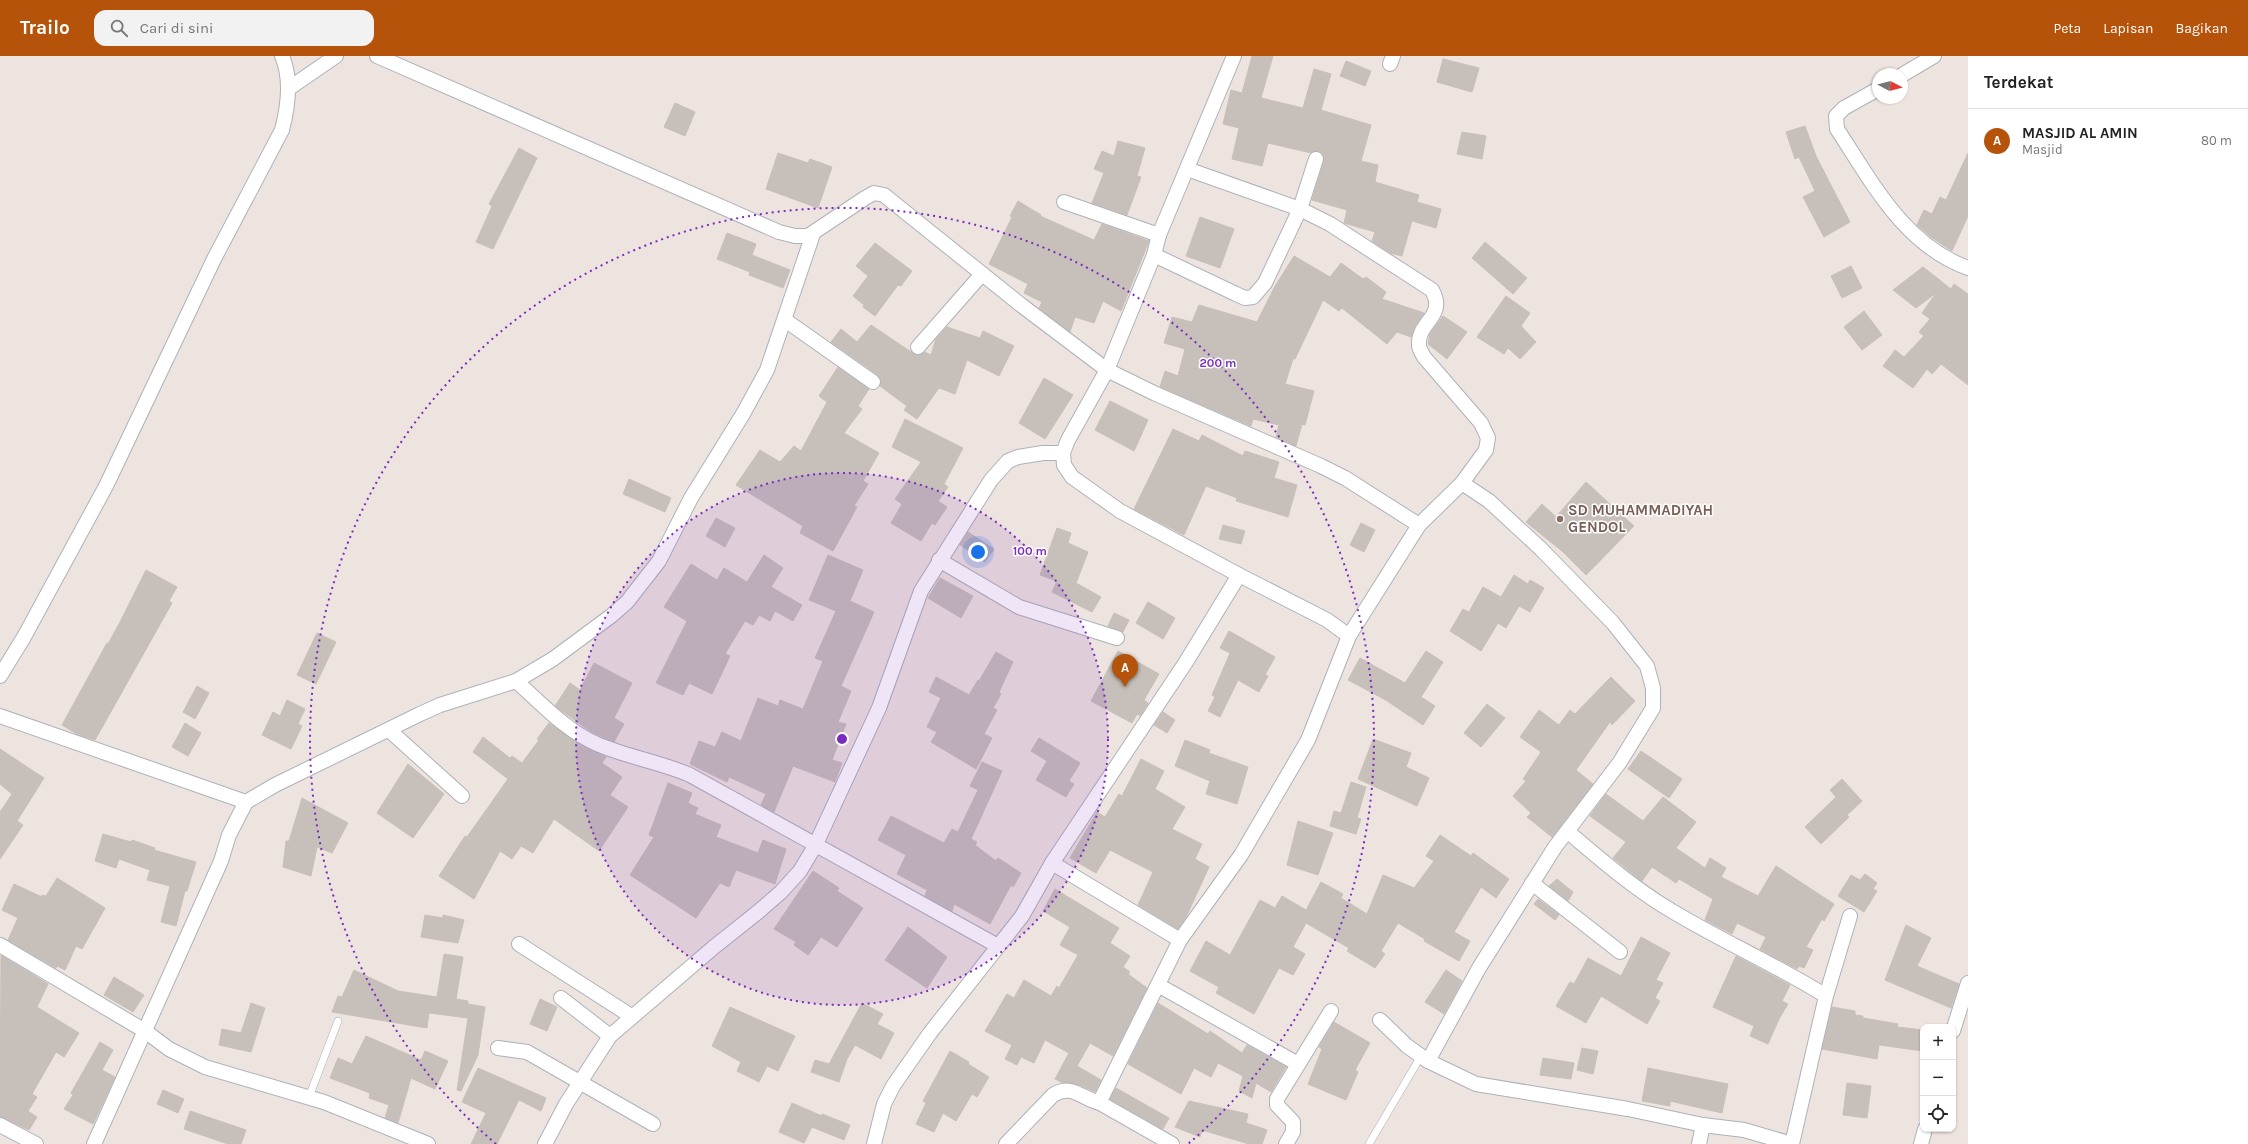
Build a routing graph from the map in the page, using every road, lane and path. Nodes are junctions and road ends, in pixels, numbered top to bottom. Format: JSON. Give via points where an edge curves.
{"nodes":[{"id":1,"x":282,"y":56,"type":"edge"},
{"id":2,"x":336,"y":56,"type":"edge"},
{"id":3,"x":377,"y":56,"type":"edge"},
{"id":4,"x":1234,"y":56,"type":"edge"},
{"id":5,"x":1934,"y":56,"type":"edge"},
{"id":6,"x":1908,"y":71,"type":"edge"},
{"id":7,"x":288,"y":89,"type":"junction"},
{"id":8,"x":1872,"y":93,"type":"edge"},
{"id":9,"x":1316,"y":159,"type":"dead end"},
{"id":10,"x":1187,"y":169,"type":"junction"},
{"id":11,"x":1064,"y":202,"type":"dead end"},
{"id":12,"x":1300,"y":209,"type":"junction"},
{"id":13,"x":813,"y":234,"type":"junction"},
{"id":14,"x":1159,"y":235,"type":"junction"},
{"id":15,"x":1154,"y":255,"type":"junction"},
{"id":16,"x":1968,"y":268,"type":"edge"},
{"id":17,"x":982,"y":274,"type":"junction"},
{"id":18,"x":785,"y":320,"type":"junction"},
{"id":19,"x":918,"y":347,"type":"dead end"},
{"id":20,"x":1108,"y":370,"type":"junction"},
{"id":21,"x":873,"y":382,"type":"dead end"},
{"id":22,"x":1064,"y":453,"type":"junction"},
{"id":23,"x":1462,"y":483,"type":"junction"},
{"id":24,"x":1419,"y":525,"type":"junction"},
{"id":25,"x":940,"y":560,"type":"junction"},
{"id":26,"x":1239,"y":575,"type":"junction"},
{"id":27,"x":1349,"y":636,"type":"junction"},
{"id":28,"x":1117,"y":638,"type":"dead end"},
{"id":29,"x":0,"y":676,"type":"edge"},
{"id":30,"x":516,"y":681,"type":"junction"},
{"id":31,"x":0,"y":716,"type":"edge"},
{"id":32,"x":389,"y":730,"type":"junction"},
{"id":33,"x":462,"y":796,"type":"dead end"},
{"id":34,"x":246,"y":802,"type":"junction"},
{"id":35,"x":1567,"y":831,"type":"junction"},
{"id":36,"x":815,"y":846,"type":"junction"},
{"id":37,"x":1052,"y":863,"type":"junction"},
{"id":38,"x":1532,"y":883,"type":"junction"},
{"id":39,"x":1850,"y":916,"type":"dead end"},
{"id":40,"x":1180,"y":940,"type":"junction"},
{"id":41,"x":519,"y":944,"type":"dead end"},
{"id":42,"x":0,"y":945,"type":"edge"},
{"id":43,"x":998,"y":946,"type":"junction"},
{"id":44,"x":1620,"y":952,"type":"dead end"},
{"id":45,"x":1968,"y":983,"type":"edge"},
{"id":46,"x":1158,"y":985,"type":"junction"},
{"id":47,"x":1826,"y":996,"type":"junction"},
{"id":48,"x":561,"y":998,"type":"dead end"},
{"id":49,"x":1331,"y":1011,"type":"dead end"},
{"id":50,"x":631,"y":1016,"type":"junction"},
{"id":51,"x":1380,"y":1020,"type":"dead end"},
{"id":52,"x":338,"y":1021,"type":"dead end"},
{"id":53,"x":1955,"y":1024,"type":"edge"},
{"id":54,"x":145,"y":1031,"type":"junction"},
{"id":55,"x":610,"y":1036,"type":"junction"},
{"id":56,"x":498,"y":1048,"type":"dead end"},
{"id":57,"x":1425,"y":1058,"type":"junction"},
{"id":58,"x":1298,"y":1064,"type":"junction"},
{"id":59,"x":579,"y":1083,"type":"junction"},
{"id":60,"x":310,"y":1097,"type":"junction"},
{"id":61,"x":1100,"y":1104,"type":"junction"},
{"id":62,"x":653,"y":1124,"type":"dead end"},
{"id":63,"x":0,"y":1125,"type":"edge"},
{"id":64,"x":1703,"y":1125,"type":"junction"},
{"id":65,"x":1924,"y":1132,"type":"edge"},
{"id":66,"x":36,"y":1144,"type":"edge"},
{"id":67,"x":94,"y":1144,"type":"edge"},
{"id":68,"x":428,"y":1144,"type":"edge"},
{"id":69,"x":545,"y":1144,"type":"edge"},
{"id":70,"x":874,"y":1144,"type":"edge"},
{"id":71,"x":1006,"y":1144,"type":"edge"},
{"id":72,"x":1172,"y":1144,"type":"edge"},
{"id":73,"x":1286,"y":1144,"type":"edge"},
{"id":74,"x":1369,"y":1144,"type":"edge"},
{"id":75,"x":1699,"y":1144,"type":"edge"},
{"id":76,"x":1792,"y":1144,"type":"edge"},
{"id":77,"x":1921,"y":1144,"type":"edge"}],
"edges":[{"from":1,"to":7,"type":"street"},
{"from":2,"to":7,"type":"street"},
{"from":3,"to":13,"type":"street","via":[[779,232],[802,237]]},
{"from":4,"to":10,"type":"street"},
{"from":5,"to":6,"type":"street"},
{"from":7,"to":29,"type":"street","via":[[287,112],[282,130],[214,259],[106,486]]},
{"from":8,"to":16,"type":"street","via":[[1836,116],[1838,129],[1897,218],[1921,241]]},
{"from":9,"to":12,"type":"street"},
{"from":10,"to":12,"type":"street"},
{"from":10,"to":14,"type":"street"},
{"from":11,"to":14,"type":"street"},
{"from":12,"to":15,"type":"street","via":[[1265,283],[1253,297],[1245,298]]},
{"from":12,"to":23,"type":"street","via":[[1330,224],[1432,290],[1437,300],[1437,308],[1421,334],[1418,345],[1424,357],[1481,423],[1488,438],[1486,450]]},
{"from":13,"to":17,"type":"street","via":[[874,193],[884,195]]},
{"from":13,"to":18,"type":"street"},
{"from":14,"to":15,"type":"street"},
{"from":15,"to":20,"type":"street"},
{"from":17,"to":19,"type":"street"},
{"from":17,"to":20,"type":"street"},
{"from":18,"to":21,"type":"street"},
{"from":18,"to":30,"type":"street","via":[[767,370],[744,414],[691,498],[659,561],[627,602],[611,616],[553,659]]},
{"from":20,"to":22,"type":"street","via":[[1068,440]]},
{"from":20,"to":24,"type":"street","via":[[1156,394],[1321,466],[1345,478]]},
{"from":22,"to":25,"type":"street","via":[[1027,455],[1008,461],[991,480]]},
{"from":22,"to":26,"type":"street","via":[[1064,465],[1072,477],[1120,511]]},
{"from":23,"to":24,"type":"street"},
{"from":23,"to":35,"type":"street","via":[[1489,501],[1541,548],[1613,623],[1647,666],[1653,688],[1653,708],[1620,762]]},
{"from":24,"to":27,"type":"street"},
{"from":25,"to":28,"type":"street","via":[[1019,607]]},
{"from":25,"to":36,"type":"street","via":[[922,591],[879,708]]},
{"from":26,"to":27,"type":"street","via":[[1327,620]]},
{"from":26,"to":37,"type":"street","via":[[1186,662]]},
{"from":27,"to":40,"type":"street","via":[[1308,740],[1241,855]]},
{"from":30,"to":32,"type":"street","via":[[440,706]]},
{"from":30,"to":36,"type":"street","via":[[570,729],[583,737],[605,747],[690,775]]},
{"from":31,"to":34,"type":"street"},
{"from":32,"to":33,"type":"street"},
{"from":32,"to":34,"type":"street","via":[[275,784]]},
{"from":34,"to":54,"type":"street","via":[[229,835],[221,861]]},
{"from":35,"to":38,"type":"street"},
{"from":35,"to":47,"type":"street","via":[[1639,890],[1668,909],[1791,974]]},
{"from":36,"to":43,"type":"street"},
{"from":36,"to":50,"type":"street","via":[[800,871],[781,892]]},
{"from":37,"to":40,"type":"street"},
{"from":37,"to":43,"type":"street","via":[[1022,916]]},
{"from":38,"to":44,"type":"street"},
{"from":38,"to":57,"type":"street"},
{"from":39,"to":47,"type":"street"},
{"from":40,"to":46,"type":"street"},
{"from":41,"to":50,"type":"street"},
{"from":42,"to":54,"type":"street"},
{"from":43,"to":70,"type":"street","via":[[930,1032],[893,1086],[884,1104]]},
{"from":45,"to":53,"type":"street"},
{"from":46,"to":58,"type":"street"},
{"from":46,"to":61,"type":"street"},
{"from":47,"to":76,"type":"street"},
{"from":48,"to":55,"type":"street"},
{"from":49,"to":58,"type":"street"},
{"from":50,"to":55,"type":"street"},
{"from":51,"to":57,"type":"street","via":[[1407,1046]]},
{"from":52,"to":60,"type":"lane"},
{"from":54,"to":60,"type":"street","via":[[169,1050],[205,1066]]},
{"from":54,"to":67,"type":"street"},
{"from":55,"to":59,"type":"street"},
{"from":56,"to":59,"type":"street","via":[[527,1052]]},
{"from":57,"to":64,"type":"street","via":[[1476,1084],[1628,1109]]},
{"from":57,"to":74,"type":"lane"},
{"from":58,"to":73,"type":"street","via":[[1277,1099],[1277,1105],[1293,1122],[1293,1132]]},
{"from":59,"to":62,"type":"street"},
{"from":59,"to":69,"type":"street"},
{"from":60,"to":68,"type":"street"},
{"from":61,"to":71,"type":"street","via":[[1068,1090],[1060,1091],[1053,1095]]},
{"from":61,"to":72,"type":"street"},
{"from":63,"to":66,"type":"street"},
{"from":64,"to":75,"type":"street"},
{"from":64,"to":76,"type":"street","via":[[1744,1130]]},
{"from":65,"to":77,"type":"street"}]}
